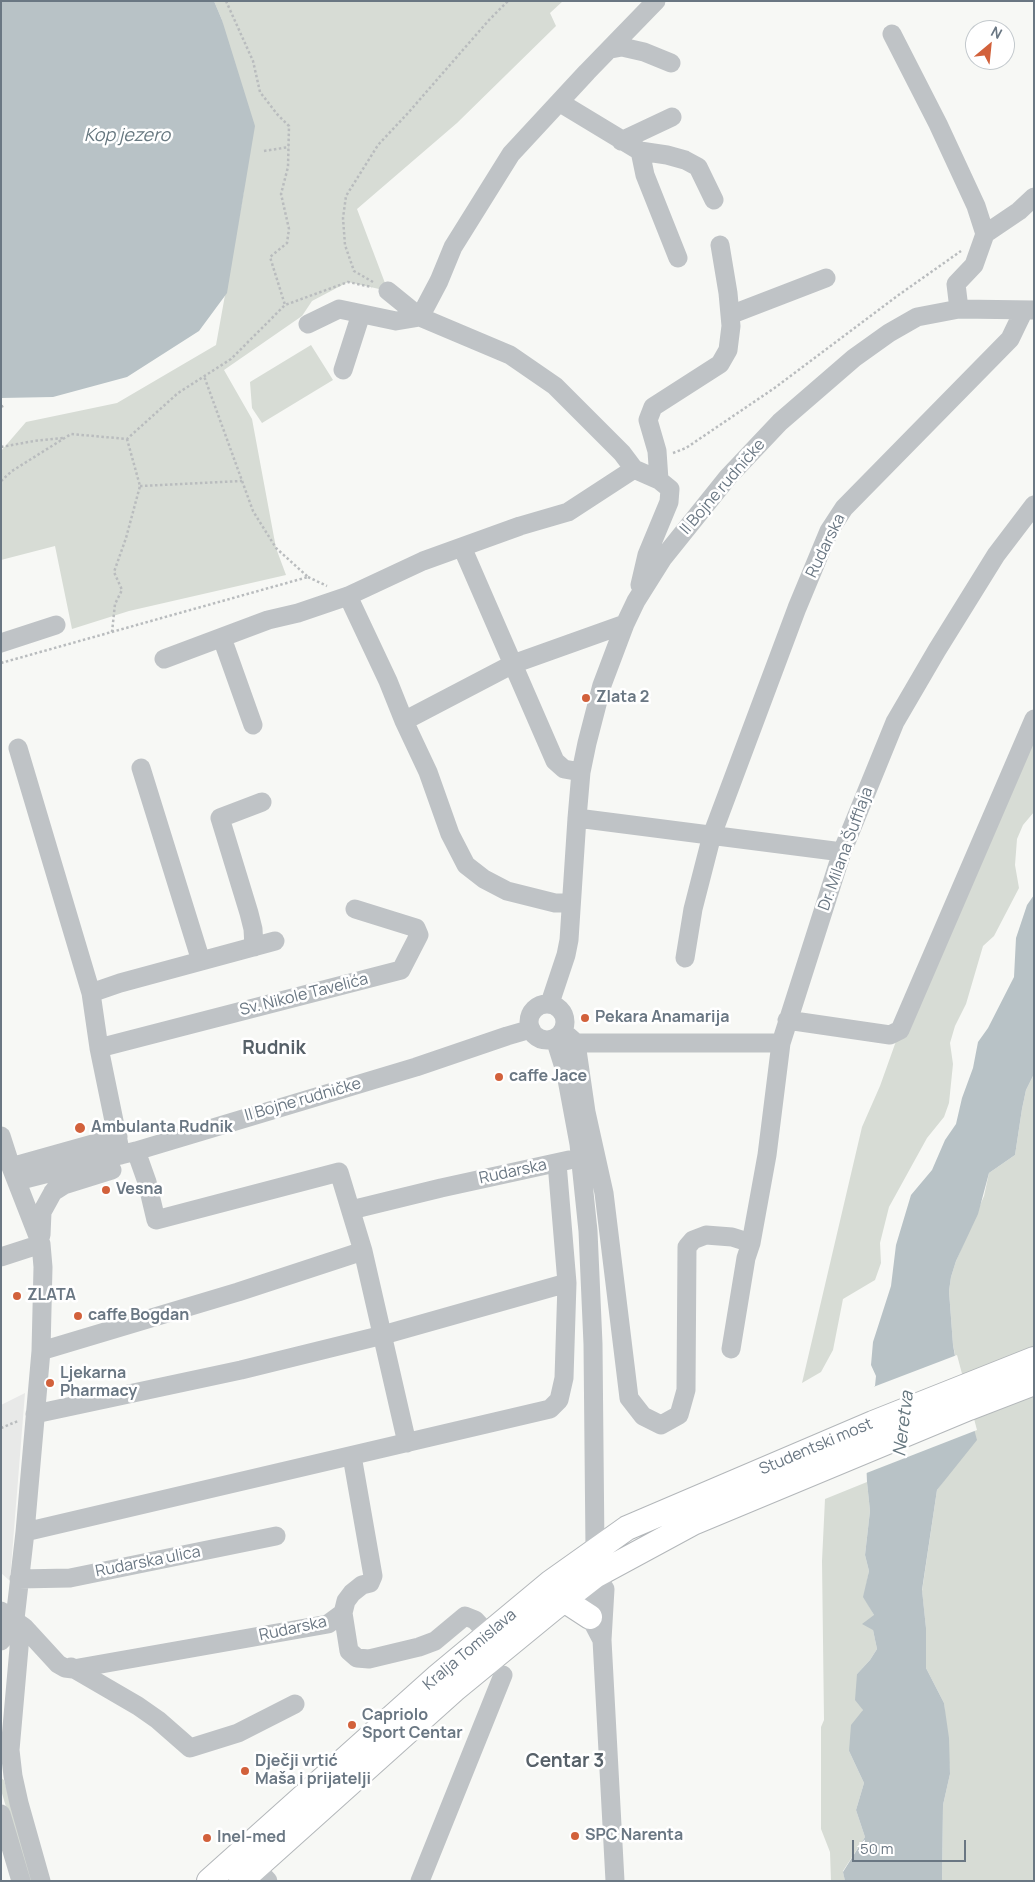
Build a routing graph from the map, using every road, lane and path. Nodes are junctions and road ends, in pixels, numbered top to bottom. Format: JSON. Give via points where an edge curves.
{"nodes":[{"id":1,"x":226,"y":1,"type":"edge"},
{"id":2,"x":508,"y":1,"type":"edge"},
{"id":3,"x":656,"y":1,"type":"edge"},
{"id":4,"x":892,"y":34,"type":"dead end"},
{"id":5,"x":611,"y":48,"type":"junction"},
{"id":6,"x":671,"y":63,"type":"dead end"},
{"id":7,"x":559,"y":102,"type":"junction"},
{"id":8,"x":672,"y":117,"type":"dead end"},
{"id":9,"x":621,"y":141,"type":"junction"},
{"id":10,"x":289,"y":148,"type":"junction"},
{"id":11,"x":640,"y":151,"type":"junction"},
{"id":12,"x":264,"y":152,"type":"dead end"},
{"id":13,"x":1034,"y":197,"type":"edge"},
{"id":14,"x":714,"y":200,"type":"dead end"},
{"id":15,"x":1026,"y":209,"type":"edge"},
{"id":16,"x":985,"y":234,"type":"junction"},
{"id":17,"x":720,"y":245,"type":"dead end"},
{"id":18,"x":962,"y":250,"type":"dead end"},
{"id":19,"x":678,"y":258,"type":"dead end"},
{"id":20,"x":826,"y":278,"type":"dead end"},
{"id":21,"x":388,"y":291,"type":"junction"},
{"id":22,"x":285,"y":305,"type":"junction"},
{"id":23,"x":958,"y":309,"type":"junction"},
{"id":24,"x":1029,"y":310,"type":"edge"},
{"id":25,"x":361,"y":314,"type":"junction"},
{"id":26,"x":730,"y":314,"type":"junction"},
{"id":27,"x":420,"y":317,"type":"junction"},
{"id":28,"x":308,"y":324,"type":"dead end"},
{"id":29,"x":343,"y":370,"type":"dead end"},
{"id":30,"x":204,"y":376,"type":"junction"},
{"id":31,"x":67,"y":437,"type":"junction"},
{"id":32,"x":128,"y":439,"type":"junction"},
{"id":33,"x":1,"y":447,"type":"edge"},
{"id":34,"x":657,"y":458,"type":"junction"},
{"id":35,"x":634,"y":469,"type":"junction"},
{"id":36,"x":659,"y":480,"type":"junction"},
{"id":37,"x":1,"y":481,"type":"edge"},
{"id":38,"x":242,"y":482,"type":"junction"},
{"id":39,"x":140,"y":486,"type":"junction"},
{"id":40,"x":1034,"y":505,"type":"edge"},
{"id":41,"x":462,"y":547,"type":"junction"},
{"id":42,"x":348,"y":596,"type":"junction"},
{"id":43,"x":636,"y":600,"type":"junction"},
{"id":44,"x":625,"y":624,"type":"junction"},
{"id":45,"x":56,"y":625,"type":"dead end"},
{"id":46,"x":112,"y":632,"type":"junction"},
{"id":47,"x":222,"y":638,"type":"junction"},
{"id":48,"x":1,"y":643,"type":"edge"},
{"id":49,"x":164,"y":659,"type":"dead end"},
{"id":50,"x":1,"y":663,"type":"edge"},
{"id":51,"x":512,"y":664,"type":"junction"},
{"id":52,"x":1034,"y":719,"type":"edge"},
{"id":53,"x":404,"y":721,"type":"junction"},
{"id":54,"x":253,"y":726,"type":"dead end"},
{"id":55,"x":18,"y":748,"type":"dead end"},
{"id":56,"x":141,"y":768,"type":"dead end"},
{"id":57,"x":581,"y":772,"type":"junction"},
{"id":58,"x":262,"y":802,"type":"dead end"},
{"id":59,"x":577,"y":818,"type":"junction"},
{"id":60,"x":712,"y":835,"type":"junction"},
{"id":61,"x":842,"y":852,"type":"junction"},
{"id":62,"x":571,"y":903,"type":"junction"},
{"id":63,"x":355,"y":909,"type":"dead end"},
{"id":64,"x":275,"y":941,"type":"dead end"},
{"id":65,"x":254,"y":947,"type":"junction"},
{"id":66,"x":686,"y":958,"type":"dead end"},
{"id":67,"x":201,"y":961,"type":"junction"},
{"id":68,"x":91,"y":994,"type":"junction"},
{"id":69,"x":550,"y":1003,"type":"junction"},
{"id":70,"x":787,"y":1020,"type":"junction"},
{"id":71,"x":530,"y":1029,"type":"junction"},
{"id":72,"x":565,"y":1038,"type":"junction"},
{"id":73,"x":781,"y":1043,"type":"junction"},
{"id":74,"x":99,"y":1048,"type":"junction"},
{"id":75,"x":1,"y":1136,"type":"edge"},
{"id":76,"x":128,"y":1148,"type":"junction"},
{"id":77,"x":580,"y":1158,"type":"junction"},
{"id":78,"x":557,"y":1163,"type":"junction"},
{"id":79,"x":73,"y":1168,"type":"junction"},
{"id":80,"x":14,"y":1174,"type":"junction"},
{"id":81,"x":53,"y":1192,"type":"junction"},
{"id":82,"x":351,"y":1210,"type":"junction"},
{"id":83,"x":752,"y":1237,"type":"junction"},
{"id":84,"x":42,"y":1244,"type":"junction"},
{"id":85,"x":362,"y":1251,"type":"junction"},
{"id":86,"x":1,"y":1257,"type":"edge"},
{"id":87,"x":567,"y":1283,"type":"junction"},
{"id":88,"x":383,"y":1335,"type":"junction"},
{"id":89,"x":731,"y":1350,"type":"dead end"},
{"id":90,"x":41,"y":1351,"type":"junction"},
{"id":91,"x":1034,"y":1358,"type":"edge"},
{"id":92,"x":1034,"y":1383,"type":"edge"},
{"id":93,"x":35,"y":1414,"type":"junction"},
{"id":94,"x":407,"y":1443,"type":"junction"},
{"id":95,"x":352,"y":1456,"type":"junction"},
{"id":96,"x":627,"y":1528,"type":"joint"},
{"id":97,"x":25,"y":1532,"type":"junction"},
{"id":98,"x":276,"y":1536,"type":"dead end"},
{"id":99,"x":595,"y":1550,"type":"junction"},
{"id":100,"x":633,"y":1555,"type":"joint"},
{"id":101,"x":595,"y":1576,"type":"junction"},
{"id":102,"x":19,"y":1579,"type":"junction"},
{"id":103,"x":564,"y":1600,"type":"junction"},
{"id":104,"x":343,"y":1613,"type":"junction"},
{"id":105,"x":8,"y":1615,"type":"edge"},
{"id":106,"x":590,"y":1617,"type":"junction"},
{"id":107,"x":488,"y":1634,"type":"junction"},
{"id":108,"x":602,"y":1640,"type":"junction"},
{"id":109,"x":1,"y":1642,"type":"edge"},
{"id":110,"x":71,"y":1668,"type":"junction"},
{"id":111,"x":503,"y":1675,"type":"dead end"},
{"id":112,"x":295,"y":1704,"type":"dead end"},
{"id":113,"x":6,"y":1759,"type":"edge"},
{"id":114,"x":1,"y":1814,"type":"edge"},
{"id":115,"x":255,"y":1877,"type":"edge"},
{"id":116,"x":22,"y":1881,"type":"edge"},
{"id":117,"x":41,"y":1881,"type":"edge"},
{"id":118,"x":209,"y":1881,"type":"edge"},
{"id":119,"x":420,"y":1881,"type":"edge"},
{"id":120,"x":615,"y":1881,"type":"edge"}],
"edges":[{"from":1,"to":10,"type":"path","via":[[253,61],[260,92],[289,126]]},
{"from":2,"to":21,"type":"path","via":[[378,145],[346,196],[342,218],[345,245],[354,271]]},
{"from":3,"to":5,"type":"street"},
{"from":4,"to":16,"type":"street","via":[[938,124],[976,206]]},
{"from":5,"to":6,"type":"street","via":[[644,52]]},
{"from":5,"to":7,"type":"street"},
{"from":7,"to":9,"type":"street"},
{"from":7,"to":27,"type":"street","via":[[506,161],[453,247]]},
{"from":8,"to":9,"type":"street"},
{"from":9,"to":11,"type":"street"},
{"from":10,"to":12,"type":"path"},
{"from":10,"to":22,"type":"path","via":[[281,194],[289,229],[287,243],[270,257]]},
{"from":11,"to":14,"type":"street","via":[[667,155],[698,167]]},
{"from":11,"to":19,"type":"street","via":[[645,175]]},
{"from":13,"to":15,"type":"street"},
{"from":15,"to":16,"type":"street"},
{"from":16,"to":23,"type":"street","via":[[974,265],[956,284]]},
{"from":17,"to":26,"type":"street"},
{"from":18,"to":34,"type":"path","via":[[711,432],[686,448]]},
{"from":20,"to":26,"type":"street"},
{"from":21,"to":22,"type":"path","via":[[348,282]]},
{"from":21,"to":27,"type":"street"},
{"from":22,"to":30,"type":"path","via":[[231,359]]},
{"from":23,"to":24,"type":"street","name":"II Bojne rudničke"},
{"from":23,"to":43,"type":"street","name":"II Bojne rudničke","via":[[917,317],[889,333],[854,358],[780,422],[728,477],[663,558]]},
{"from":24,"to":60,"type":"street","name":"Rudarska","via":[[1010,339],[844,508],[829,531]]},
{"from":25,"to":27,"type":"street","via":[[396,321]]},
{"from":25,"to":28,"type":"street","via":[[339,309]]},
{"from":25,"to":29,"type":"street"},
{"from":26,"to":34,"type":"street","via":[[728,350],[720,364],[652,407],[648,420]]},
{"from":27,"to":35,"type":"street","via":[[510,355],[555,386]]},
{"from":30,"to":32,"type":"path","via":[[178,393]]},
{"from":30,"to":38,"type":"path"},
{"from":31,"to":32,"type":"path","via":[[71,434]]},
{"from":31,"to":33,"type":"path"},
{"from":31,"to":37,"type":"path"},
{"from":32,"to":39,"type":"path"},
{"from":34,"to":36,"type":"street"},
{"from":35,"to":36,"type":"street"},
{"from":35,"to":41,"type":"street","via":[[568,512]]},
{"from":36,"to":43,"type":"street","name":"II Bojne rudničke","via":[[670,489],[669,502],[647,555]]},
{"from":38,"to":39,"type":"path"},
{"from":38,"to":46,"type":"path","via":[[253,511],[276,548],[308,577]]},
{"from":39,"to":46,"type":"path","via":[[114,572],[122,590],[115,604]]},
{"from":40,"to":61,"type":"street","name":"Dr. Milana Šufflaja","via":[[996,555],[895,722]]},
{"from":41,"to":42,"type":"street","via":[[423,561]]},
{"from":41,"to":51,"type":"street"},
{"from":42,"to":47,"type":"street","via":[[268,620]]},
{"from":42,"to":53,"type":"street"},
{"from":43,"to":44,"type":"street"},
{"from":44,"to":51,"type":"street"},
{"from":44,"to":57,"type":"street","via":[[602,686]]},
{"from":45,"to":48,"type":"street"},
{"from":46,"to":50,"type":"path"},
{"from":47,"to":49,"type":"street"},
{"from":47,"to":54,"type":"street"},
{"from":51,"to":53,"type":"street"},
{"from":51,"to":57,"type":"street","via":[[555,761],[564,769]]},
{"from":52,"to":70,"type":"street","via":[[900,1030],[890,1035]]},
{"from":53,"to":62,"type":"street","via":[[466,865],[484,879],[507,890],[555,903]]},
{"from":55,"to":68,"type":"street"},
{"from":56,"to":67,"type":"street"},
{"from":57,"to":59,"type":"street"},
{"from":58,"to":65,"type":"street","via":[[220,818],[250,913]]},
{"from":59,"to":60,"type":"street"},
{"from":59,"to":62,"type":"street"},
{"from":60,"to":61,"type":"street"},
{"from":60,"to":66,"type":"street","name":"Rudarska","via":[[693,909]]},
{"from":61,"to":70,"type":"street","name":"Dr. Milana Šufflaja"},
{"from":62,"to":69,"type":"street","via":[[566,955]]},
{"from":63,"to":74,"type":"street","name":"Sv. Nikole Tavelića","via":[[416,928],[419,935],[401,970]]},
{"from":64,"to":65,"type":"street"},
{"from":65,"to":67,"type":"street"},
{"from":67,"to":68,"type":"street","via":[[120,982]]},
{"from":68,"to":74,"type":"street"},
{"from":69,"to":71,"type":"street","via":[[541,1004],[532,1012]]},
{"from":69,"to":72,"type":"street","via":[[565,1015]]},
{"from":70,"to":73,"type":"street","name":"Dr. Milana Šufflaja"},
{"from":71,"to":72,"type":"street","via":[[543,1040]]},
{"from":71,"to":76,"type":"street","name":"II Bojne rudničke","via":[[416,1067]]},
{"from":72,"to":73,"type":"street"},
{"from":72,"to":77,"type":"street","via":[[566,1074]]},
{"from":72,"to":83,"type":"street","via":[[604,1193],[629,1398],[643,1416],[661,1425],[679,1415],[686,1390],[687,1247],[693,1240],[706,1235]]},
{"from":73,"to":83,"type":"street","name":"Dr. Milana Šufflaja","via":[[767,1155]]},
{"from":74,"to":76,"type":"street"},
{"from":75,"to":80,"type":"street"},
{"from":76,"to":79,"type":"street","name":"II Bojne rudničke"},
{"from":76,"to":80,"type":"street"},
{"from":76,"to":81,"type":"street","via":[[124,1166],[64,1185]]},
{"from":76,"to":82,"type":"street","via":[[147,1182],[156,1220],[339,1172]]},
{"from":77,"to":78,"type":"street"},
{"from":77,"to":99,"type":"street","via":[[588,1231],[593,1344]]},
{"from":78,"to":82,"type":"street","name":"Rudarska"},
{"from":78,"to":87,"type":"street","name":"Rudarska"},
{"from":79,"to":80,"type":"street","name":"II Bojne rudničke"},
{"from":79,"to":81,"type":"street"},
{"from":80,"to":84,"type":"street"},
{"from":81,"to":84,"type":"street","via":[[42,1212]]},
{"from":82,"to":85,"type":"street"},
{"from":83,"to":89,"type":"street","name":"Dr. Milana Šufflaja"},
{"from":84,"to":86,"type":"street"},
{"from":84,"to":90,"type":"street"},
{"from":85,"to":88,"type":"street"},
{"from":85,"to":90,"type":"street"},
{"from":87,"to":88,"type":"street"},
{"from":87,"to":94,"type":"street","name":"Rudarska","via":[[564,1378],[559,1400],[550,1409]]},
{"from":88,"to":93,"type":"street","via":[[241,1370]]},
{"from":88,"to":94,"type":"street"},
{"from":90,"to":93,"type":"street"},
{"from":91,"to":96,"type":"main road","name":"Studentski most"},
{"from":92,"to":100,"type":"main road","name":"Studentski most","via":[[711,1516]]},
{"from":93,"to":97,"type":"street"},
{"from":94,"to":95,"type":"street","name":"Rudarska"},
{"from":95,"to":97,"type":"street","name":"Rudarska"},
{"from":95,"to":104,"type":"street","name":"Rudarska","via":[[373,1576],[370,1582],[352,1593]]},
{"from":96,"to":99,"type":"main road","name":"Kralja Tomislava"},
{"from":97,"to":102,"type":"street"},
{"from":98,"to":102,"type":"street","name":"Rudarska ulica","via":[[70,1578]]},
{"from":99,"to":101,"type":"street"},
{"from":99,"to":107,"type":"main road","name":"Kralja Tomislava"},
{"from":100,"to":101,"type":"main road","name":"Kralja Tomislava"},
{"from":101,"to":103,"type":"main road","name":"Kralja Tomislava"},
{"from":101,"to":106,"type":"street","via":[[589,1598]]},
{"from":101,"to":108,"type":"street","via":[[605,1589]]},
{"from":102,"to":105,"type":"street"},
{"from":103,"to":106,"type":"main road"},
{"from":103,"to":115,"type":"main road","name":"Kralja Tomislava","via":[[450,1694]]},
{"from":104,"to":107,"type":"street","via":[[349,1651],[357,1658],[369,1659],[435,1641],[465,1616],[475,1620]]},
{"from":104,"to":110,"type":"street","name":"Rudarska","via":[[328,1624]]},
{"from":105,"to":109,"type":"street"},
{"from":105,"to":110,"type":"street","via":[[58,1664]]},
{"from":105,"to":113,"type":"street","via":[[19,1633],[19,1648]]},
{"from":106,"to":108,"type":"street"},
{"from":107,"to":118,"type":"main road","name":"Kralja Tomislava"},
{"from":108,"to":120,"type":"street"},
{"from":110,"to":112,"type":"street","via":[[138,1706],[190,1748],[238,1733]]},
{"from":111,"to":119,"type":"street"},
{"from":113,"to":117,"type":"street"},
{"from":114,"to":116,"type":"street"}]}
